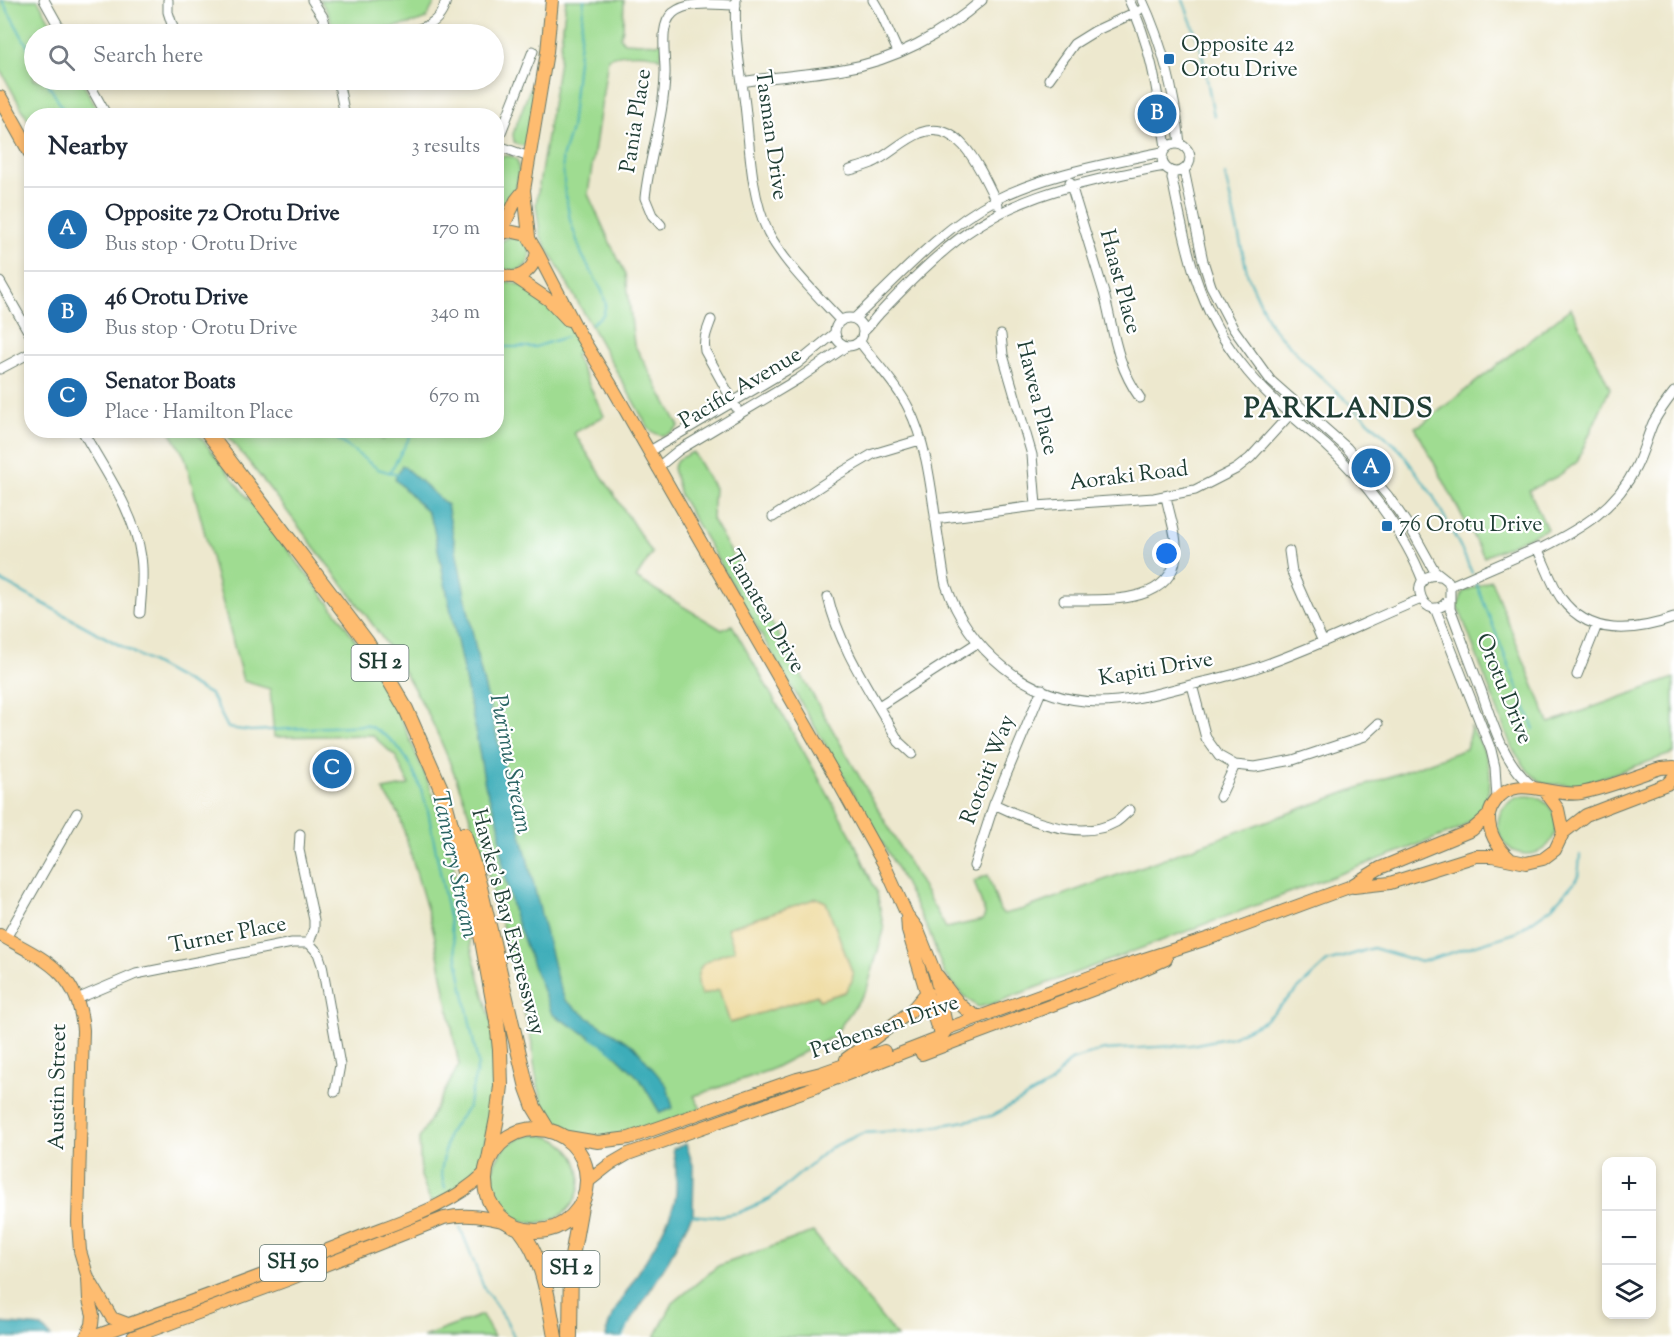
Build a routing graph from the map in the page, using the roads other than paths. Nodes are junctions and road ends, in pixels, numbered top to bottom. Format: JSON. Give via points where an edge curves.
{"nodes":[{"id":1,"x":44,"y":0,"type":"edge"},
{"id":2,"x":168,"y":0,"type":"edge"},
{"id":3,"x":312,"y":0,"type":"edge"},
{"id":4,"x":446,"y":0,"type":"edge"},
{"id":5,"x":552,"y":0,"type":"edge"},
{"id":6,"x":873,"y":0,"type":"edge"},
{"id":7,"x":982,"y":0,"type":"edge"},
{"id":8,"x":1129,"y":0,"type":"edge"},
{"id":9,"x":736,"y":2,"type":"edge"},
{"id":10,"x":1144,"y":4,"type":"edge"},
{"id":11,"x":1135,"y":12,"type":"junction"},
{"id":12,"x":57,"y":24,"type":"edge"},
{"id":13,"x":172,"y":24,"type":"edge"},
{"id":14,"x":325,"y":24,"type":"edge"},
{"id":15,"x":432,"y":24,"type":"edge"},
{"id":16,"x":533,"y":51,"type":"dead end"},
{"id":17,"x":898,"y":52,"type":"junction"},
{"id":18,"x":1049,"y":79,"type":"dead end"},
{"id":19,"x":742,"y":82,"type":"junction"},
{"id":20,"x":0,"y":86,"type":"edge"},
{"id":21,"x":93,"y":90,"type":"edge"},
{"id":22,"x":340,"y":90,"type":"edge"},
{"id":23,"x":0,"y":98,"type":"edge"},
{"id":24,"x":103,"y":108,"type":"edge"},
{"id":25,"x":343,"y":108,"type":"edge"},
{"id":26,"x":504,"y":125,"type":"edge"},
{"id":27,"x":24,"y":128,"type":"edge"},
{"id":28,"x":24,"y":141,"type":"edge"},
{"id":29,"x":1180,"y":144,"type":"junction"},
{"id":30,"x":504,"y":148,"type":"edge"},
{"id":31,"x":1164,"y":150,"type":"junction"},
{"id":32,"x":529,"y":157,"type":"junction"},
{"id":33,"x":1164,"y":166,"type":"junction"},
{"id":34,"x":850,"y":170,"type":"dead end"},
{"id":35,"x":1184,"y":170,"type":"junction"},
{"id":36,"x":1173,"y":172,"type":"junction"},
{"id":37,"x":1068,"y":173,"type":"junction"},
{"id":38,"x":1071,"y":185,"type":"junction"},
{"id":39,"x":524,"y":190,"type":"junction"},
{"id":40,"x":995,"y":200,"type":"junction"},
{"id":41,"x":1001,"y":213,"type":"junction"},
{"id":42,"x":504,"y":223,"type":"edge"},
{"id":43,"x":661,"y":225,"type":"dead end"},
{"id":44,"x":504,"y":234,"type":"edge"},
{"id":45,"x":529,"y":237,"type":"junction"},
{"id":46,"x":537,"y":252,"type":"junction"},
{"id":47,"x":504,"y":274,"type":"edge"},
{"id":48,"x":515,"y":277,"type":"junction"},
{"id":49,"x":0,"y":282,"type":"edge"},
{"id":50,"x":855,"y":318,"type":"junction"},
{"id":51,"x":711,"y":320,"type":"dead end"},
{"id":52,"x":841,"y":321,"type":"junction"},
{"id":53,"x":24,"y":324,"type":"edge"},
{"id":54,"x":864,"y":331,"type":"junction"},
{"id":55,"x":579,"y":333,"type":"junction"},
{"id":56,"x":835,"y":333,"type":"junction"},
{"id":57,"x":1001,"y":335,"type":"dead end"},
{"id":58,"x":860,"y":342,"type":"junction"},
{"id":59,"x":847,"y":346,"type":"junction"},
{"id":60,"x":24,"y":356,"type":"edge"},
{"id":61,"x":0,"y":369,"type":"edge"},
{"id":62,"x":1674,"y":392,"type":"edge"},
{"id":63,"x":1140,"y":398,"type":"dead end"},
{"id":64,"x":733,"y":402,"type":"junction"},
{"id":65,"x":1298,"y":406,"type":"junction"},
{"id":66,"x":739,"y":413,"type":"junction"},
{"id":67,"x":1291,"y":415,"type":"junction"},
{"id":68,"x":86,"y":438,"type":"edge"},
{"id":69,"x":212,"y":438,"type":"edge"},
{"id":70,"x":220,"y":438,"type":"edge"},
{"id":71,"x":920,"y":440,"type":"junction"},
{"id":72,"x":648,"y":452,"type":"junction"},
{"id":73,"x":657,"y":468,"type":"junction"},
{"id":74,"x":1166,"y":496,"type":"junction"},
{"id":75,"x":1036,"y":506,"type":"junction"},
{"id":76,"x":773,"y":517,"type":"dead end"},
{"id":77,"x":935,"y":519,"type":"junction"},
{"id":78,"x":1537,"y":548,"type":"junction"},
{"id":79,"x":1289,"y":551,"type":"dead end"},
{"id":80,"x":1440,"y":576,"type":"junction"},
{"id":81,"x":1423,"y":581,"type":"junction"},
{"id":82,"x":1450,"y":585,"type":"junction"},
{"id":83,"x":828,"y":597,"type":"dead end"},
{"id":84,"x":1450,"y":598,"type":"junction"},
{"id":85,"x":1421,"y":599,"type":"junction"},
{"id":86,"x":1064,"y":600,"type":"dead end"},
{"id":87,"x":1435,"y":608,"type":"junction"},
{"id":88,"x":140,"y":614,"type":"dead end"},
{"id":89,"x":1674,"y":618,"type":"edge"},
{"id":90,"x":1597,"y":625,"type":"junction"},
{"id":91,"x":1323,"y":642,"type":"junction"},
{"id":92,"x":977,"y":643,"type":"junction"},
{"id":93,"x":1577,"y":675,"type":"dead end"},
{"id":94,"x":1192,"y":685,"type":"junction"},
{"id":95,"x":1042,"y":689,"type":"junction"},
{"id":96,"x":879,"y":706,"type":"junction"},
{"id":97,"x":1378,"y":724,"type":"dead end"},
{"id":98,"x":912,"y":754,"type":"dead end"},
{"id":99,"x":1235,"y":765,"type":"junction"},
{"id":100,"x":1674,"y":767,"type":"edge"},
{"id":101,"x":1674,"y":777,"type":"edge"},
{"id":102,"x":1539,"y":789,"type":"junction"},
{"id":103,"x":1220,"y":797,"type":"dead end"},
{"id":104,"x":1497,"y":799,"type":"junction"},
{"id":105,"x":994,"y":804,"type":"junction"},
{"id":106,"x":1130,"y":810,"type":"dead end"},
{"id":107,"x":77,"y":813,"type":"dead end"},
{"id":108,"x":1489,"y":815,"type":"junction"},
{"id":109,"x":1563,"y":833,"type":"junction"},
{"id":110,"x":300,"y":834,"type":"dead end"},
{"id":111,"x":1511,"y":860,"type":"junction"},
{"id":112,"x":974,"y":866,"type":"dead end"},
{"id":113,"x":1349,"y":887,"type":"junction"},
{"id":114,"x":907,"y":915,"type":"junction"},
{"id":115,"x":1219,"y":935,"type":"junction"},
{"id":116,"x":3,"y":936,"type":"edge"},
{"id":117,"x":309,"y":943,"type":"junction"},
{"id":118,"x":935,"y":973,"type":"junction"},
{"id":119,"x":1124,"y":978,"type":"junction"},
{"id":120,"x":927,"y":992,"type":"junction"},
{"id":121,"x":77,"y":999,"type":"junction"},
{"id":122,"x":980,"y":1017,"type":"junction"},
{"id":123,"x":945,"y":1030,"type":"junction"},
{"id":124,"x":821,"y":1073,"type":"junction"},
{"id":125,"x":808,"y":1089,"type":"junction"},
{"id":126,"x":335,"y":1092,"type":"dead end"},
{"id":127,"x":548,"y":1130,"type":"junction"},
{"id":128,"x":562,"y":1136,"type":"junction"},
{"id":129,"x":489,"y":1159,"type":"junction"},
{"id":130,"x":485,"y":1173,"type":"junction"},
{"id":131,"x":586,"y":1183,"type":"junction"},
{"id":132,"x":582,"y":1201,"type":"junction"},
{"id":133,"x":514,"y":1225,"type":"junction"},
{"id":134,"x":88,"y":1278,"type":"junction"},
{"id":135,"x":128,"y":1324,"type":"junction"},
{"id":136,"x":86,"y":1337,"type":"edge"},
{"id":137,"x":93,"y":1337,"type":"edge"},
{"id":138,"x":133,"y":1337,"type":"edge"},
{"id":139,"x":555,"y":1337,"type":"edge"},
{"id":140,"x":570,"y":1337,"type":"edge"}],
"edges":[{"from":1,"to":12,"type":"street"},
{"from":2,"to":13,"type":"street"},
{"from":3,"to":14,"type":"street"},
{"from":4,"to":15,"type":"street"},
{"from":5,"to":32,"type":"main road","via":[[548,52]]},
{"from":6,"to":17,"type":"street"},
{"from":7,"to":17,"type":"street","via":[[950,25]]},
{"from":8,"to":11,"type":"street"},
{"from":9,"to":19,"type":"street","name":"Tasman Drive"},
{"from":9,"to":43,"type":"street","name":"Pania Place","via":[[682,7],[667,22],[665,84],[645,198]]},
{"from":10,"to":11,"type":"street"},
{"from":10,"to":29,"type":"street","via":[[1170,84]]},
{"from":11,"to":18,"type":"street","via":[[1074,44]]},
{"from":11,"to":31,"type":"street","via":[[1155,79]]},
{"from":16,"to":26,"type":"street"},
{"from":17,"to":19,"type":"street","via":[[844,69]]},
{"from":19,"to":52,"type":"street","name":"Tasman Drive","via":[[762,216],[777,247]]},
{"from":20,"to":27,"type":"highway"},
{"from":21,"to":24,"type":"street"},
{"from":22,"to":25,"type":"street"},
{"from":23,"to":28,"type":"highway"},
{"from":29,"to":31,"type":"street","via":[[1170,144]]},
{"from":29,"to":35,"type":"street","via":[[1190,155]]},
{"from":30,"to":32,"type":"street"},
{"from":31,"to":33,"type":"street"},
{"from":31,"to":37,"type":"street"},
{"from":32,"to":39,"type":"main road"},
{"from":33,"to":36,"type":"street"},
{"from":33,"to":38,"type":"street"},
{"from":34,"to":40,"type":"street","via":[[873,163],[920,133],[936,131],[959,140],[968,150]]},
{"from":35,"to":36,"type":"street"},
{"from":35,"to":65,"type":"street","via":[[1203,261],[1221,307],[1257,363]]},
{"from":36,"to":67,"type":"street","via":[[1186,250],[1213,320],[1239,362]]},
{"from":37,"to":38,"type":"street","name":"Haast Place"},
{"from":37,"to":40,"type":"street"},
{"from":38,"to":41,"type":"street"},
{"from":38,"to":63,"type":"street","name":"Haast Place","via":[[1121,366]]},
{"from":39,"to":42,"type":"main road"},
{"from":39,"to":45,"type":"main road"},
{"from":40,"to":41,"type":"street"},
{"from":40,"to":50,"type":"street","via":[[933,243]]},
{"from":41,"to":54,"type":"street","via":[[938,256]]},
{"from":44,"to":45,"type":"main road","via":[[516,232]]},
{"from":45,"to":46,"type":"main road","name":"Tamatea Drive"},
{"from":46,"to":48,"type":"main road","via":[[532,268]]},
{"from":46,"to":55,"type":"main road","name":"Tamatea Drive"},
{"from":47,"to":48,"type":"main road"},
{"from":48,"to":55,"type":"main road","name":"Tamatea Drive","via":[[549,300]]},
{"from":49,"to":53,"type":"street"},
{"from":50,"to":52,"type":"street"},
{"from":50,"to":54,"type":"street"},
{"from":51,"to":64,"type":"street","via":[[705,334],[705,351]]},
{"from":52,"to":56,"type":"street"},
{"from":54,"to":58,"type":"street"},
{"from":55,"to":72,"type":"main road","name":"Tamatea Drive"},
{"from":56,"to":59,"type":"street"},
{"from":56,"to":64,"type":"street","name":"Pacific Avenue","via":[[797,364]]},
{"from":57,"to":75,"type":"street","name":"Hawea Place","via":[[1003,355],[1032,455]]},
{"from":58,"to":59,"type":"street"},
{"from":58,"to":71,"type":"street","name":"Kapiti Drive","via":[[899,391]]},
{"from":59,"to":66,"type":"street","name":"Pacific Avenue"},
{"from":60,"to":61,"type":"street"},
{"from":62,"to":78,"type":"street","via":[[1654,422],[1637,465],[1616,498],[1576,531]]},
{"from":64,"to":66,"type":"street"},
{"from":64,"to":72,"type":"street","name":"Pacific Avenue"},
{"from":65,"to":67,"type":"street","name":"Aoraki Road"},
{"from":65,"to":80,"type":"street","via":[[1347,448],[1370,474]]},
{"from":66,"to":73,"type":"street","name":"Pacific Avenue"},
{"from":67,"to":74,"type":"street","name":"Aoraki Road","via":[[1236,469],[1195,490]]},
{"from":67,"to":81,"type":"street","via":[[1368,491],[1407,548]]},
{"from":68,"to":88,"type":"street","via":[[137,540],[142,558]]},
{"from":69,"to":129,"type":"highway","name":"Hawke's Bay Expressway","number":"SH 2","via":[[367,642],[406,709],[442,791],[481,935],[497,1022],[501,1086]]},
{"from":70,"to":127,"type":"highway","name":"Hawke's Bay Expressway","number":"SH 2","via":[[362,625],[415,709],[453,798],[486,909],[527,1088]]},
{"from":71,"to":76,"type":"street","via":[[873,454]]},
{"from":71,"to":77,"type":"street","name":"Kapiti Drive"},
{"from":72,"to":73,"type":"main road","name":"Tamatea Drive"},
{"from":73,"to":114,"type":"main road","name":"Tamatea Drive","via":[[831,769],[885,866]]},
{"from":74,"to":75,"type":"street","name":"Aoraki Road"},
{"from":74,"to":86,"type":"street","via":[[1176,557],[1165,581],[1139,597]]},
{"from":75,"to":77,"type":"street","name":"Aoraki Road"},
{"from":77,"to":92,"type":"street","name":"Kapiti Drive","via":[[946,583],[964,625]]},
{"from":78,"to":82,"type":"street"},
{"from":78,"to":90,"type":"street","via":[[1561,598]]},
{"from":79,"to":91,"type":"street","via":[[1292,572]]},
{"from":80,"to":81,"type":"street"},
{"from":80,"to":82,"type":"street"},
{"from":81,"to":85,"type":"street"},
{"from":82,"to":84,"type":"street"},
{"from":83,"to":96,"type":"street","via":[[843,644]]},
{"from":84,"to":87,"type":"street"},
{"from":84,"to":102,"type":"street","name":"Orotu Drive","via":[[1453,616],[1496,730],[1518,773]]},
{"from":85,"to":87,"type":"street"},
{"from":85,"to":91,"type":"street","name":"Kapiti Drive"},
{"from":87,"to":104,"type":"street","name":"Orotu Drive","via":[[1491,750]]},
{"from":89,"to":90,"type":"street","via":[[1653,626],[1622,630]]},
{"from":90,"to":93,"type":"street"},
{"from":91,"to":94,"type":"street","name":"Kapiti Drive","via":[[1256,668]]},
{"from":92,"to":95,"type":"street","name":"Kapiti Drive","via":[[1009,672]]},
{"from":92,"to":96,"type":"street"},
{"from":94,"to":95,"type":"street","name":"Kapiti Drive","via":[[1097,702]]},
{"from":94,"to":99,"type":"street","via":[[1206,738],[1219,756]]},
{"from":95,"to":105,"type":"street","name":"Rotoiti Way"},
{"from":96,"to":98,"type":"street","via":[[899,742]]},
{"from":97,"to":99,"type":"street","via":[[1365,736],[1293,760],[1255,767]]},
{"from":99,"to":103,"type":"street"},
{"from":100,"to":102,"type":"main road","via":[[1582,793],[1559,794]]},
{"from":101,"to":109,"type":"main road","via":[[1586,815]]},
{"from":102,"to":104,"type":"main road","via":[[1514,788]]},
{"from":102,"to":109,"type":"main road","via":[[1558,809]]},
{"from":104,"to":108,"type":"main road"},
{"from":105,"to":106,"type":"street","via":[[1044,825],[1069,829],[1101,827],[1116,822]]},
{"from":105,"to":112,"type":"street","name":"Rotoiti Way"},
{"from":107,"to":116,"type":"street"},
{"from":108,"to":111,"type":"main road","via":[[1494,841]]},
{"from":108,"to":113,"type":"main road","name":"Prebensen Drive","via":[[1472,831],[1380,868]]},
{"from":109,"to":111,"type":"main road","via":[[1555,850],[1543,860]]},
{"from":110,"to":117,"type":"street","via":[[299,850],[314,920]]},
{"from":111,"to":113,"type":"main road","name":"Prebensen Drive","via":[[1476,856],[1390,883]]},
{"from":113,"to":115,"type":"main road","name":"Prebensen Drive"},
{"from":114,"to":118,"type":"main road","name":"Tamatea Drive","via":[[917,928]]},
{"from":114,"to":120,"type":"main road","name":"Tamatea Drive","via":[[908,931]]},
{"from":115,"to":119,"type":"main road","name":"Prebensen Drive"},
{"from":115,"to":122,"type":"main road","name":"Prebensen Drive"},
{"from":116,"to":121,"type":"main road","name":"Austin Street","via":[[61,972]]},
{"from":117,"to":121,"type":"street","name":"Turner Place","via":[[136,974]]},
{"from":117,"to":126,"type":"street","name":"Turner Place","via":[[320,959],[340,1065]]},
{"from":118,"to":122,"type":"main road","via":[[959,1003]]},
{"from":118,"to":123,"type":"main road","name":"Tamatea Drive"},
{"from":119,"to":123,"type":"main road","via":[[956,1032]]},
{"from":119,"to":125,"type":"main road","name":"Prebensen Drive","via":[[947,1045]]},
{"from":120,"to":123,"type":"main road","name":"Tamatea Drive","via":[[936,1023]]},
{"from":120,"to":124,"type":"main road","via":[[910,1012],[854,1055]]},
{"from":121,"to":134,"type":"main road","name":"Austin Street","via":[[83,1030],[78,1223],[80,1251]]},
{"from":122,"to":123,"type":"main road","name":"Prebensen Drive"},
{"from":123,"to":124,"type":"main road","name":"Prebensen Drive"},
{"from":123,"to":125,"type":"main road","via":[[940,1038],[927,1044]]},
{"from":124,"to":128,"type":"main road","name":"Prebensen Drive","via":[[629,1138],[598,1142]]},
{"from":125,"to":131,"type":"main road","name":"Prebensen Drive","via":[[628,1154]]},
{"from":127,"to":128,"type":"highway","number":"SH 2"},
{"from":127,"to":129,"type":"highway","via":[[514,1134],[496,1147]]},
{"from":128,"to":131,"type":"highway","number":"SH 2","via":[[583,1161]]},
{"from":129,"to":130,"type":"highway","number":"SH 2"},
{"from":130,"to":133,"type":"highway","number":"SH 2","via":[[488,1199]]},
{"from":130,"to":135,"type":"main road","number":"SH 50","via":[[465,1191],[416,1214]]},
{"from":131,"to":132,"type":"highway","number":"SH 2"},
{"from":132,"to":133,"type":"highway","number":"SH 50","via":[[571,1216],[556,1226],[535,1231]]},
{"from":132,"to":140,"type":"highway","number":"SH 2","via":[[571,1262]]},
{"from":133,"to":138,"type":"main road","number":"SH 50","via":[[481,1216],[444,1218]]},
{"from":133,"to":139,"type":"highway","number":"SH 2","via":[[533,1247],[541,1267]]},
{"from":134,"to":135,"type":"main road","name":"Austin Street","via":[[112,1318]]},
{"from":134,"to":136,"type":"main road","name":"Austin Street","via":[[93,1320]]},
{"from":135,"to":137,"type":"main road","number":"SH 50"}]}
